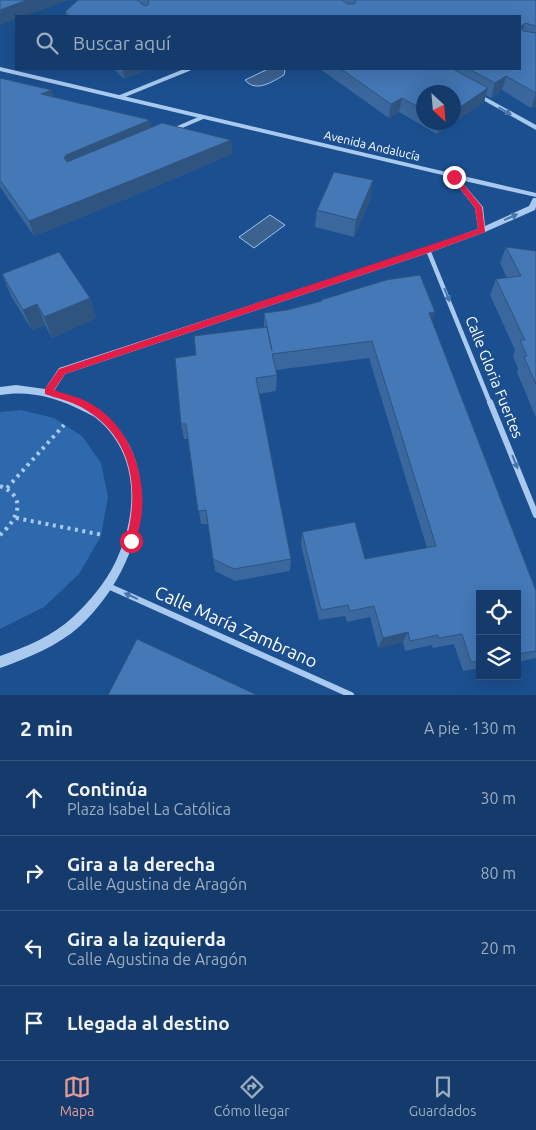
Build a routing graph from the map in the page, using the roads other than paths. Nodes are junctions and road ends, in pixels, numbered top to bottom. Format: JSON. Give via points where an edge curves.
{"nodes":[{"id":1,"x":0,"y":68,"type":"edge"},
{"id":2,"x":187,"y":70,"type":"edge"},
{"id":3,"x":467,"y":89,"type":"edge"},
{"id":4,"x":120,"y":97,"type":"junction"},
{"id":5,"x":203,"y":117,"type":"junction"},
{"id":6,"x":536,"y":128,"type":"edge"},
{"id":7,"x":168,"y":132,"type":"edge"},
{"id":8,"x":454,"y":177,"type":"junction"},
{"id":9,"x":536,"y":195,"type":"edge"},
{"id":10,"x":536,"y":200,"type":"edge"},
{"id":11,"x":482,"y":230,"type":"junction"},
{"id":12,"x":428,"y":250,"type":"junction"},
{"id":13,"x":0,"y":391,"type":"edge"},
{"id":14,"x":48,"y":392,"type":"junction"},
{"id":15,"x":536,"y":514,"type":"edge"},
{"id":16,"x":108,"y":586,"type":"junction"},
{"id":17,"x":0,"y":662,"type":"edge"},
{"id":18,"x":351,"y":695,"type":"edge"}],
"edges":[{"from":1,"to":4,"type":"street","name":"Avenida Andalucía"},
{"from":2,"to":4,"type":"street"},
{"from":3,"to":6,"type":"street","one_way":true},
{"from":4,"to":5,"type":"street","name":"Avenida Andalucía"},
{"from":5,"to":7,"type":"street"},
{"from":5,"to":8,"type":"street","name":"Avenida Andalucía"},
{"from":8,"to":9,"type":"street","name":"Avenida Andalucía"},
{"from":8,"to":11,"type":"street","via":[[479,207]]},
{"from":11,"to":10,"type":"street","one_way":true,"via":[[532,208]]},
{"from":11,"to":12,"type":"street"},
{"from":12,"to":14,"type":"street","via":[[62,371]]},
{"from":12,"to":15,"type":"street","name":"Calle Gloria Fuertes","one_way":true},
{"from":13,"to":14,"type":"street"},
{"from":14,"to":16,"type":"street","via":[[84,404],[110,424],[128,450],[138,483],[136,520],[131,541]]},
{"from":16,"to":17,"type":"street","via":[[77,622],[31,651]]},
{"from":18,"to":16,"type":"street","name":"Calle María Zambrano","one_way":true}]}
